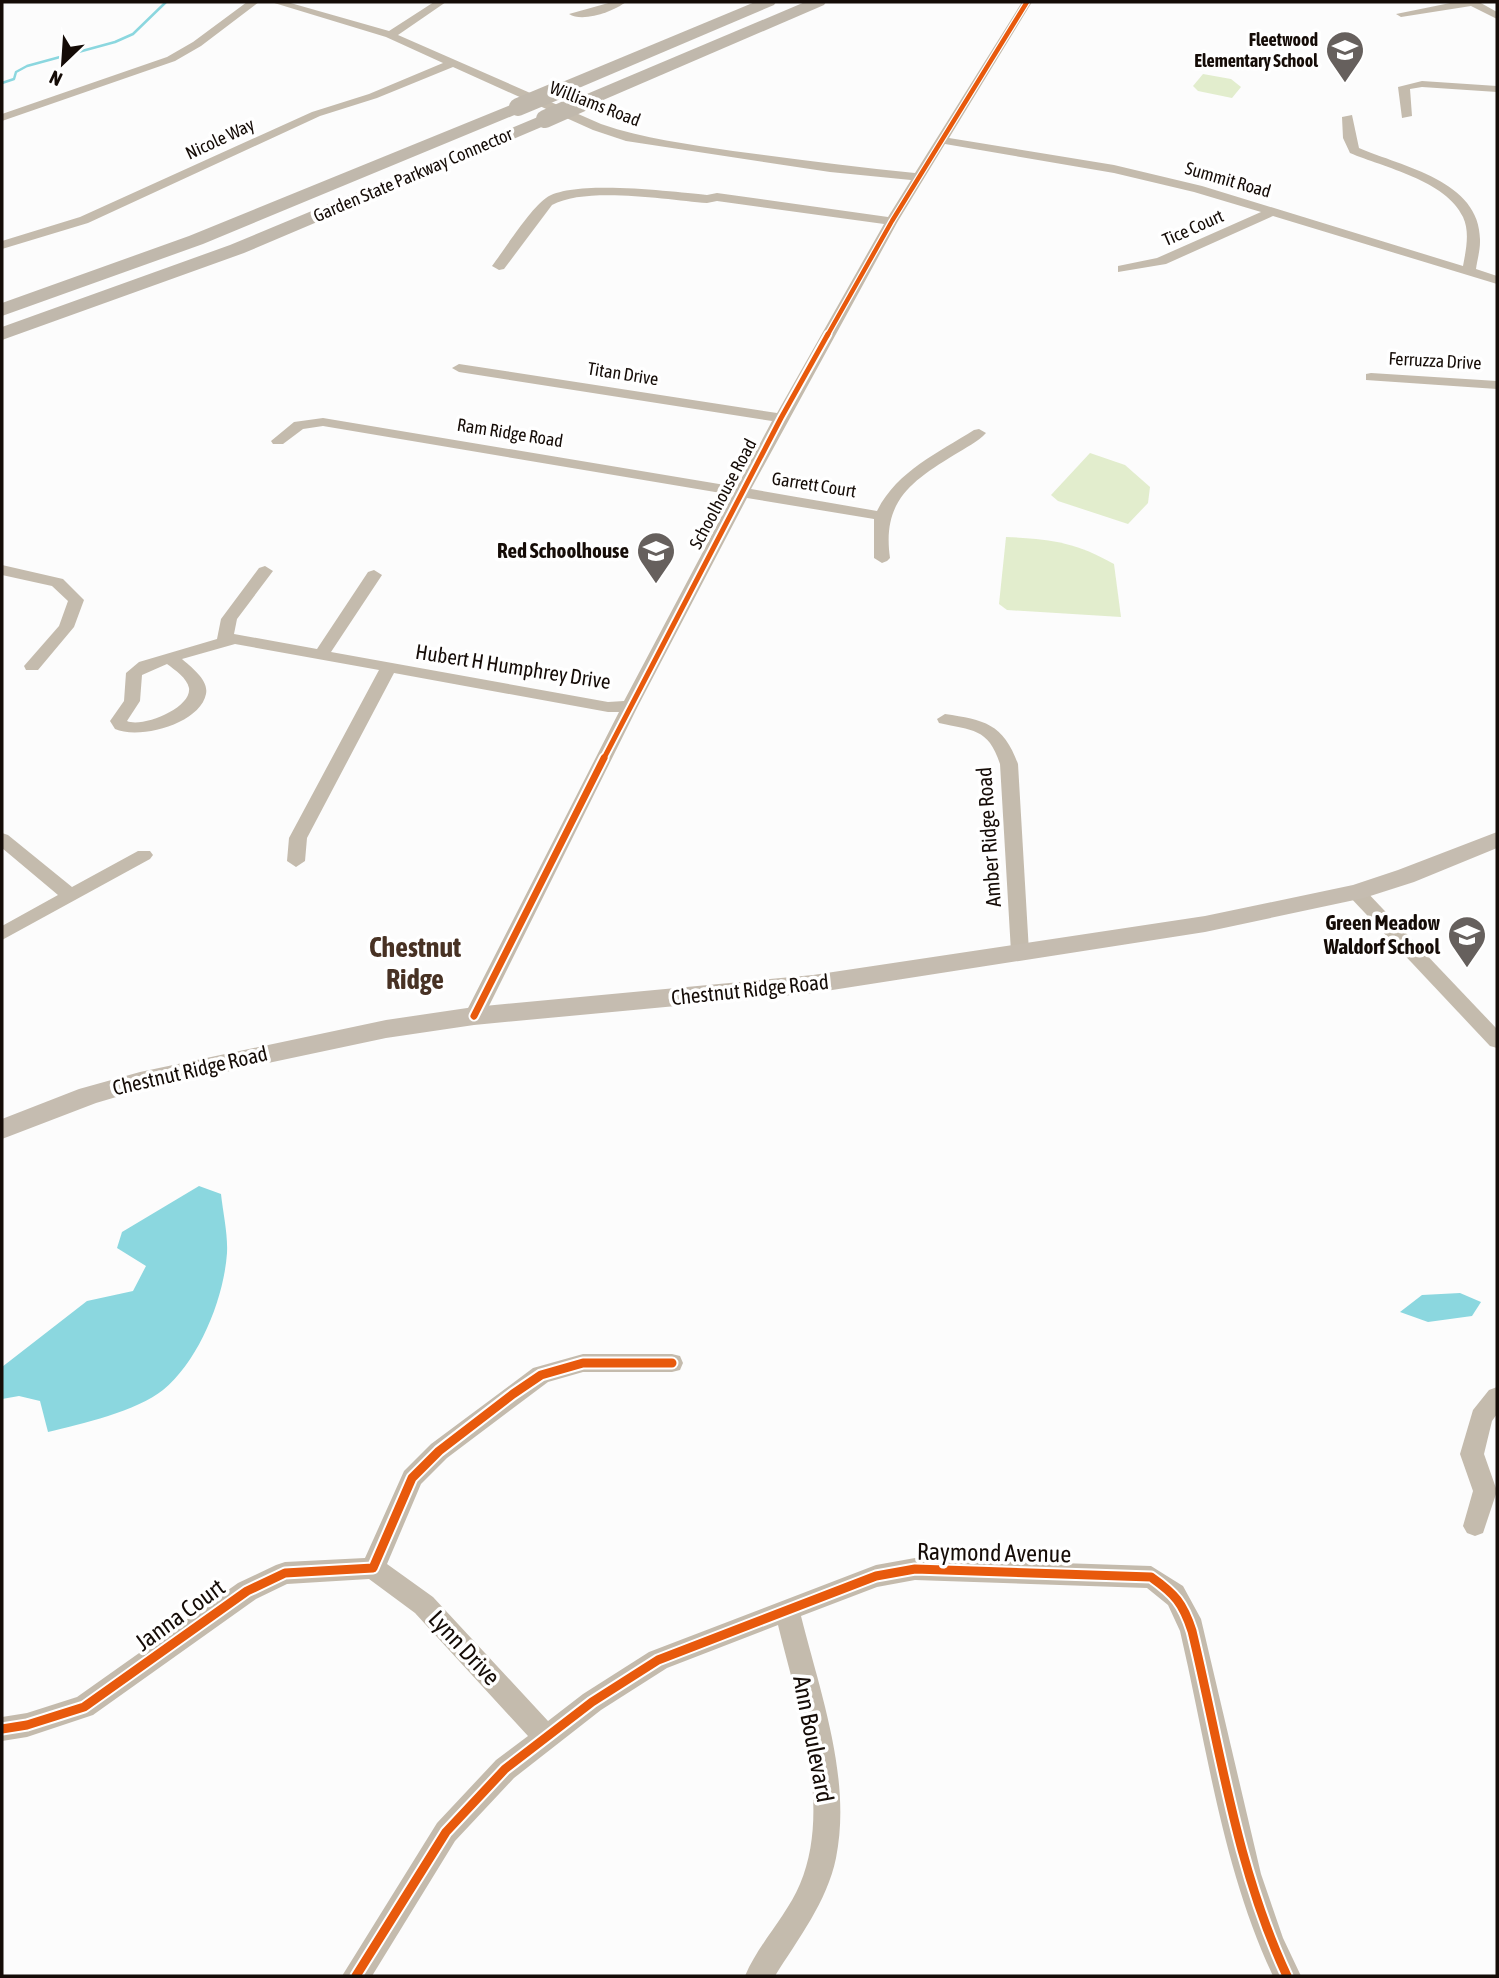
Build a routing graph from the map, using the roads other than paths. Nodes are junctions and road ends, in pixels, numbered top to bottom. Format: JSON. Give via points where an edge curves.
{"nodes":[{"id":1,"x":254,"y":2,"type":"edge"},
{"id":2,"x":276,"y":2,"type":"edge"},
{"id":3,"x":441,"y":2,"type":"edge"},
{"id":4,"x":621,"y":2,"type":"edge"},
{"id":5,"x":768,"y":2,"type":"edge"},
{"id":6,"x":818,"y":2,"type":"edge"},
{"id":7,"x":1027,"y":2,"type":"edge"},
{"id":8,"x":1473,"y":2,"type":"edge"},
{"id":9,"x":574,"y":14,"type":"dead end"},
{"id":10,"x":1401,"y":14,"type":"dead end"},
{"id":11,"x":1497,"y":16,"type":"edge"},
{"id":12,"x":390,"y":35,"type":"junction"},
{"id":13,"x":453,"y":63,"type":"junction"},
{"id":14,"x":1497,"y":89,"type":"edge"},
{"id":15,"x":1406,"y":116,"type":"dead end"},
{"id":16,"x":1348,"y":117,"type":"dead end"},
{"id":17,"x":2,"y":118,"type":"edge"},
{"id":18,"x":943,"y":140,"type":"junction"},
{"id":19,"x":919,"y":177,"type":"junction"},
{"id":20,"x":1274,"y":211,"type":"junction"},
{"id":21,"x":890,"y":224,"type":"junction"},
{"id":22,"x":2,"y":245,"type":"edge"},
{"id":23,"x":499,"y":266,"type":"dead end"},
{"id":24,"x":1123,"y":268,"type":"dead end"},
{"id":25,"x":1469,"y":271,"type":"junction"},
{"id":26,"x":1497,"y":280,"type":"edge"},
{"id":27,"x":2,"y":310,"type":"edge"},
{"id":28,"x":2,"y":334,"type":"edge"},
{"id":29,"x":459,"y":368,"type":"dead end"},
{"id":30,"x":1371,"y":377,"type":"dead end"},
{"id":31,"x":1497,"y":384,"type":"edge"},
{"id":32,"x":781,"y":418,"type":"junction"},
{"id":33,"x":979,"y":433,"type":"dead end"},
{"id":34,"x":278,"y":441,"type":"dead end"},
{"id":35,"x":741,"y":492,"type":"junction"},
{"id":36,"x":881,"y":516,"type":"junction"},
{"id":37,"x":882,"y":558,"type":"dead end"},
{"id":38,"x":2,"y":570,"type":"edge"},
{"id":39,"x":265,"y":571,"type":"dead end"},
{"id":40,"x":374,"y":575,"type":"dead end"},
{"id":41,"x":225,"y":640,"type":"junction"},
{"id":42,"x":321,"y":655,"type":"junction"},
{"id":43,"x":170,"y":657,"type":"junction"},
{"id":44,"x":32,"y":666,"type":"dead end"},
{"id":45,"x":388,"y":669,"type":"junction"},
{"id":46,"x":629,"y":706,"type":"junction"},
{"id":47,"x":945,"y":719,"type":"dead end"},
{"id":48,"x":2,"y":839,"type":"edge"},
{"id":49,"x":1497,"y":839,"type":"edge"},
{"id":50,"x":144,"y":855,"type":"dead end"},
{"id":51,"x":296,"y":861,"type":"dead end"},
{"id":52,"x":1356,"y":892,"type":"junction"},
{"id":53,"x":71,"y":896,"type":"junction"},
{"id":54,"x":2,"y":934,"type":"edge"},
{"id":55,"x":1020,"y":952,"type":"junction"},
{"id":56,"x":474,"y":1016,"type":"junction"},
{"id":57,"x":1497,"y":1041,"type":"edge"},
{"id":58,"x":2,"y":1129,"type":"edge"},
{"id":59,"x":672,"y":1363,"type":"dead end"},
{"id":60,"x":1497,"y":1397,"type":"edge"},
{"id":61,"x":1475,"y":1526,"type":"dead end"},
{"id":62,"x":373,"y":1568,"type":"junction"},
{"id":63,"x":787,"y":1611,"type":"junction"},
{"id":64,"x":2,"y":1729,"type":"edge"},
{"id":65,"x":546,"y":1737,"type":"junction"},
{"id":66,"x":356,"y":1976,"type":"edge"},
{"id":67,"x":759,"y":1976,"type":"edge"},
{"id":68,"x":1287,"y":1976,"type":"edge"}],
"edges":[{"from":1,"to":17,"type":"street","via":[[171,59]]},
{"from":2,"to":12,"type":"street","name":"Williams Road"},
{"from":3,"to":12,"type":"street"},
{"from":4,"to":9,"type":"street"},
{"from":5,"to":27,"type":"highway","name":"Garden State Parkway Connector","bridge":true,"via":[[233,226]]},
{"from":6,"to":28,"type":"highway","name":"Garden State Parkway Connector","bridge":true,"via":[[228,253]]},
{"from":7,"to":18,"type":"street","name":"Schoolhouse Road"},
{"from":8,"to":10,"type":"street"},
{"from":8,"to":11,"type":"street"},
{"from":12,"to":13,"type":"street","name":"Williams Road"},
{"from":13,"to":19,"type":"street","name":"Williams Road","via":[[626,137],[773,161]]},
{"from":13,"to":22,"type":"street","name":"Nicole Way","via":[[316,114],[84,220]]},
{"from":14,"to":15,"type":"street","via":[[1404,87]]},
{"from":16,"to":25,"type":"street","via":[[1354,150],[1430,179],[1455,197],[1475,236]]},
{"from":18,"to":19,"type":"street","name":"Schoolhouse Road"},
{"from":18,"to":20,"type":"street","name":"Summit Road","via":[[1140,175]]},
{"from":19,"to":21,"type":"street","name":"Schoolhouse Road"},
{"from":20,"to":24,"type":"street","name":"Tice Court","via":[[1161,261]]},
{"from":20,"to":25,"type":"street","name":"Summit Road"},
{"from":21,"to":23,"type":"street","via":[[707,199],[608,191],[548,202]]},
{"from":21,"to":32,"type":"street","name":"Schoolhouse Road"},
{"from":25,"to":26,"type":"street","name":"Summit Road"},
{"from":29,"to":32,"type":"street","name":"Titan Drive"},
{"from":30,"to":31,"type":"street","name":"Ferruzza Drive"},
{"from":32,"to":35,"type":"street","name":"Schoolhouse Road"},
{"from":33,"to":36,"type":"street","name":"Garrett Court","via":[[905,481]]},
{"from":34,"to":35,"type":"street","name":"Ram Ridge Road","via":[[299,425],[323,422]]},
{"from":35,"to":36,"type":"street","name":"Garrett Court"},
{"from":35,"to":46,"type":"street","name":"Schoolhouse Road"},
{"from":36,"to":37,"type":"street","name":"Garrett Court"},
{"from":38,"to":44,"type":"street","via":[[57,582],[76,600],[67,625]]},
{"from":39,"to":41,"type":"street","via":[[229,619]]},
{"from":40,"to":42,"type":"street"},
{"from":41,"to":42,"type":"street","name":"Hubert H Humphrey Drive"},
{"from":41,"to":43,"type":"street","name":"Hubert H Humphrey Drive"},
{"from":42,"to":45,"type":"street","name":"Hubert H Humphrey Drive"},
{"from":43,"to":43,"type":"street","name":"Hubert H Humphrey Drive","via":[[134,673],[132,701],[119,724],[140,729],[193,704],[198,694],[196,683]]},
{"from":45,"to":46,"type":"street","name":"Hubert H Humphrey Drive","via":[[608,707]]},
{"from":45,"to":51,"type":"street","name":"Hubert H Humphrey Drive","via":[[299,838]]},
{"from":46,"to":56,"type":"street","name":"Schoolhouse Road"},
{"from":47,"to":55,"type":"street","name":"Amber Ridge Road","via":[[977,724],[994,733],[1004,746],[1009,764]]},
{"from":48,"to":53,"type":"street"},
{"from":49,"to":52,"type":"main road","name":"Chestnut Ridge Road"},
{"from":50,"to":53,"type":"street"},
{"from":52,"to":55,"type":"main road","name":"Chestnut Ridge Road","via":[[1205,924]]},
{"from":52,"to":57,"type":"street"},
{"from":53,"to":54,"type":"street"},
{"from":55,"to":56,"type":"main road","name":"Chestnut Ridge Road","via":[[813,984]]},
{"from":56,"to":58,"type":"main road","name":"Chestnut Ridge Road","via":[[323,1040],[140,1081]]},
{"from":59,"to":62,"type":"street","via":[[583,1363],[541,1375],[513,1394],[412,1478]]},
{"from":60,"to":61,"type":"street","via":[[1481,1417],[1472,1454],[1485,1491]]},
{"from":62,"to":64,"type":"street","name":"Janna Court","via":[[285,1573],[247,1591],[84,1707]]},
{"from":62,"to":65,"type":"street","name":"Lynn Drive","via":[[424,1605]]},
{"from":63,"to":65,"type":"street","name":"Raymond Avenue","via":[[658,1660]]},
{"from":63,"to":67,"type":"street","name":"Ann Boulevard","via":[[820,1751],[826,1847],[813,1889]]},
{"from":63,"to":68,"type":"street","name":"Raymond Avenue","via":[[876,1576],[915,1569],[1151,1577],[1176,1595],[1192,1631],[1250,1880]]},
{"from":65,"to":66,"type":"street","name":"Raymond Avenue","via":[[505,1769],[446,1832]]}]}
